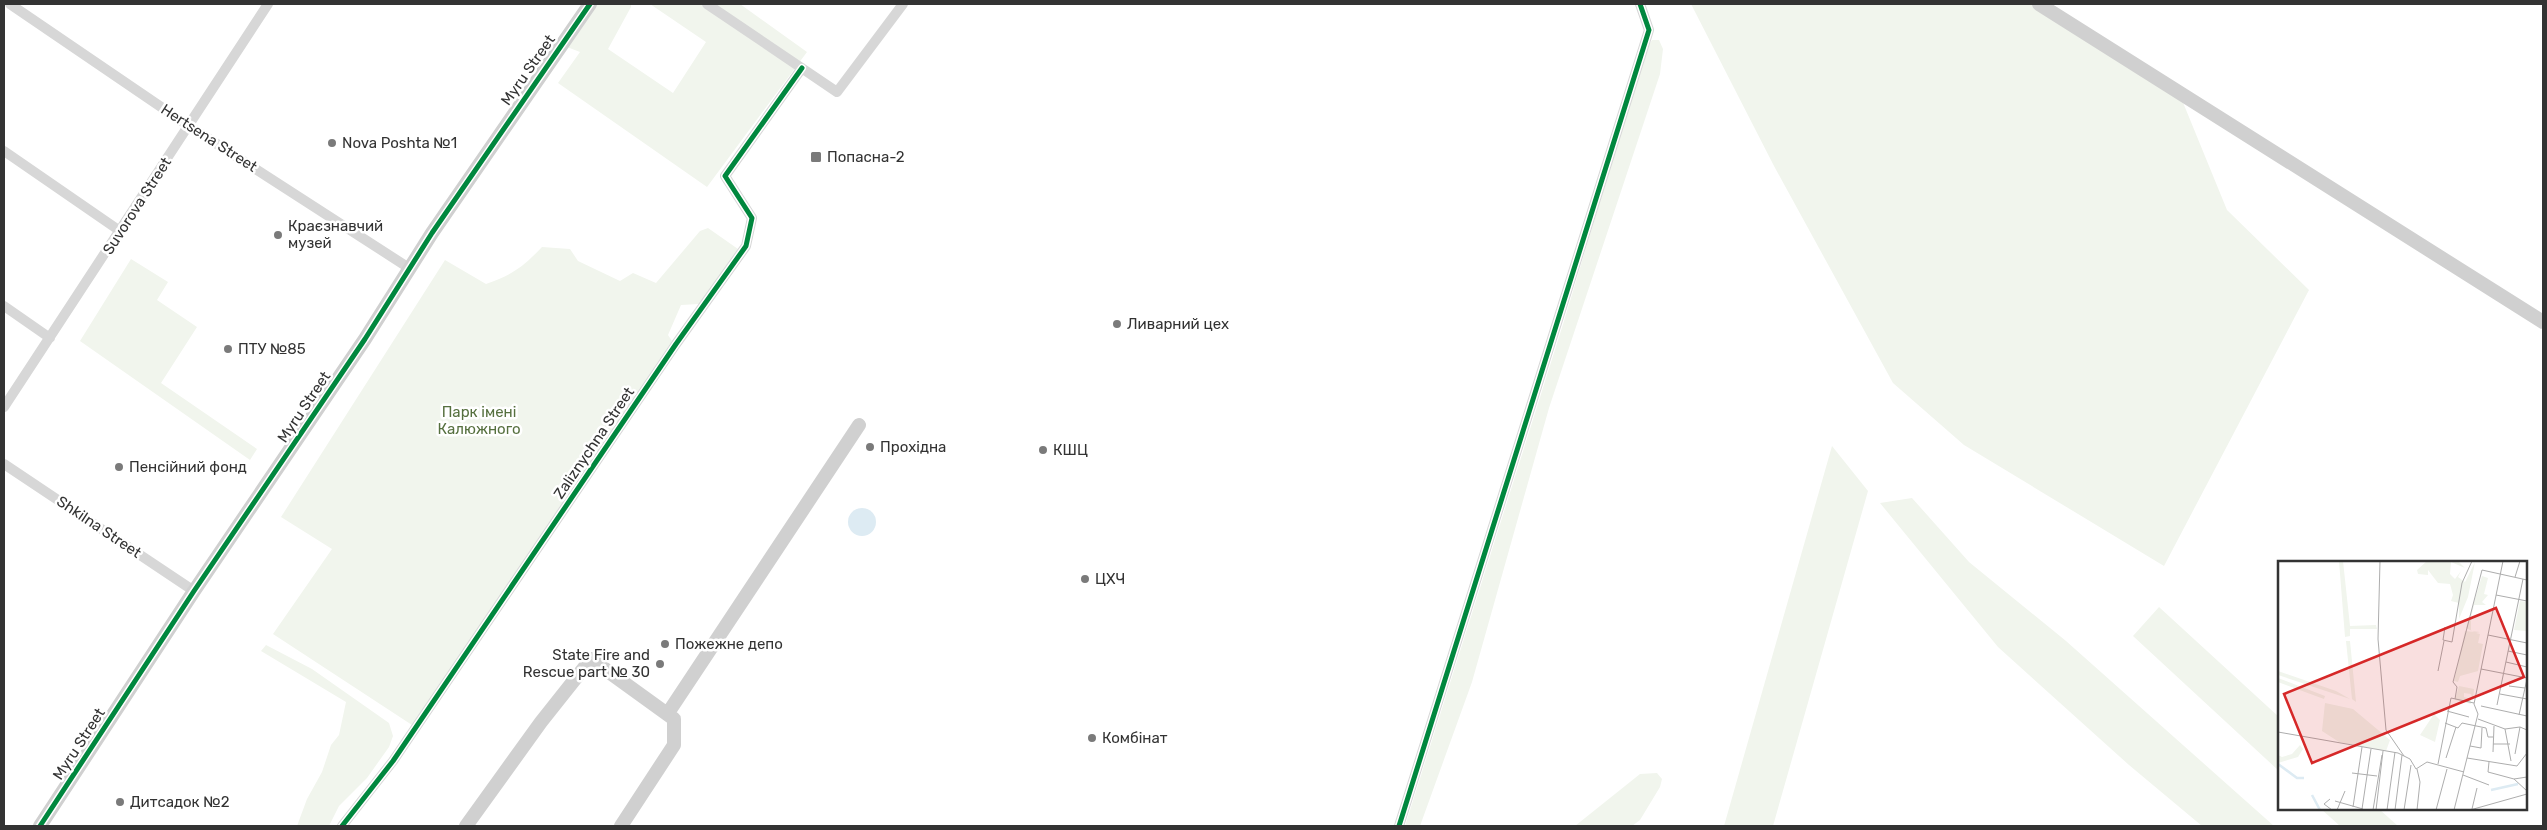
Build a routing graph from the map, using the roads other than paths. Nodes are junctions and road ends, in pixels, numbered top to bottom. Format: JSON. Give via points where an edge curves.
{"nodes":[{"id":1,"x":10,"y":4,"type":"edge"},
{"id":2,"x":268,"y":4,"type":"edge"},
{"id":3,"x":590,"y":4,"type":"edge"},
{"id":4,"x":707,"y":4,"type":"edge"},
{"id":5,"x":903,"y":4,"type":"edge"},
{"id":6,"x":1640,"y":4,"type":"edge"},
{"id":7,"x":2039,"y":4,"type":"edge"},
{"id":8,"x":802,"y":68,"type":"junction"},
{"id":9,"x":189,"y":126,"type":"junction"},
{"id":10,"x":4,"y":151,"type":"edge"},
{"id":11,"x":120,"y":231,"type":"junction"},
{"id":12,"x":409,"y":268,"type":"junction"},
{"id":13,"x":4,"y":306,"type":"edge"},
{"id":14,"x":2543,"y":322,"type":"edge"},
{"id":15,"x":50,"y":338,"type":"junction"},
{"id":16,"x":4,"y":408,"type":"edge"},
{"id":17,"x":859,"y":425,"type":"dead end"},
{"id":18,"x":4,"y":464,"type":"edge"},
{"id":19,"x":194,"y":591,"type":"junction"},
{"id":20,"x":668,"y":713,"type":"junction"},
{"id":21,"x":40,"y":826,"type":"edge"},
{"id":22,"x":342,"y":826,"type":"edge"},
{"id":23,"x":466,"y":826,"type":"edge"},
{"id":24,"x":621,"y":826,"type":"edge"},
{"id":25,"x":1400,"y":826,"type":"edge"}],
"edges":[{"from":1,"to":9,"type":"street","name":"Hertsena Street"},
{"from":2,"to":9,"type":"street","name":"Suvorova Street"},
{"from":3,"to":12,"type":"street","name":"Myru Street"},
{"from":4,"to":8,"type":"street"},
{"from":5,"to":8,"type":"street","via":[[837,92]]},
{"from":6,"to":25,"type":"street","via":[[1649,30]]},
{"from":7,"to":14,"type":"street"},
{"from":8,"to":22,"type":"street","name":"Zaliznychna Street","via":[[725,176],[752,218],[746,246],[393,761]]},
{"from":9,"to":11,"type":"street","name":"Suvorova Street"},
{"from":9,"to":12,"type":"street","name":"Hertsena Street"},
{"from":10,"to":11,"type":"street"},
{"from":11,"to":15,"type":"street","name":"Suvorova Street"},
{"from":12,"to":19,"type":"street","name":"Myru Street"},
{"from":13,"to":15,"type":"street"},
{"from":15,"to":16,"type":"street","name":"Suvorova Street"},
{"from":17,"to":20,"type":"street"},
{"from":18,"to":19,"type":"street","name":"Shkilna Street"},
{"from":19,"to":21,"type":"street","name":"Myru Street"},
{"from":20,"to":23,"type":"street","via":[[591,658]]},
{"from":20,"to":24,"type":"street","via":[[674,718],[674,745]]}]}
